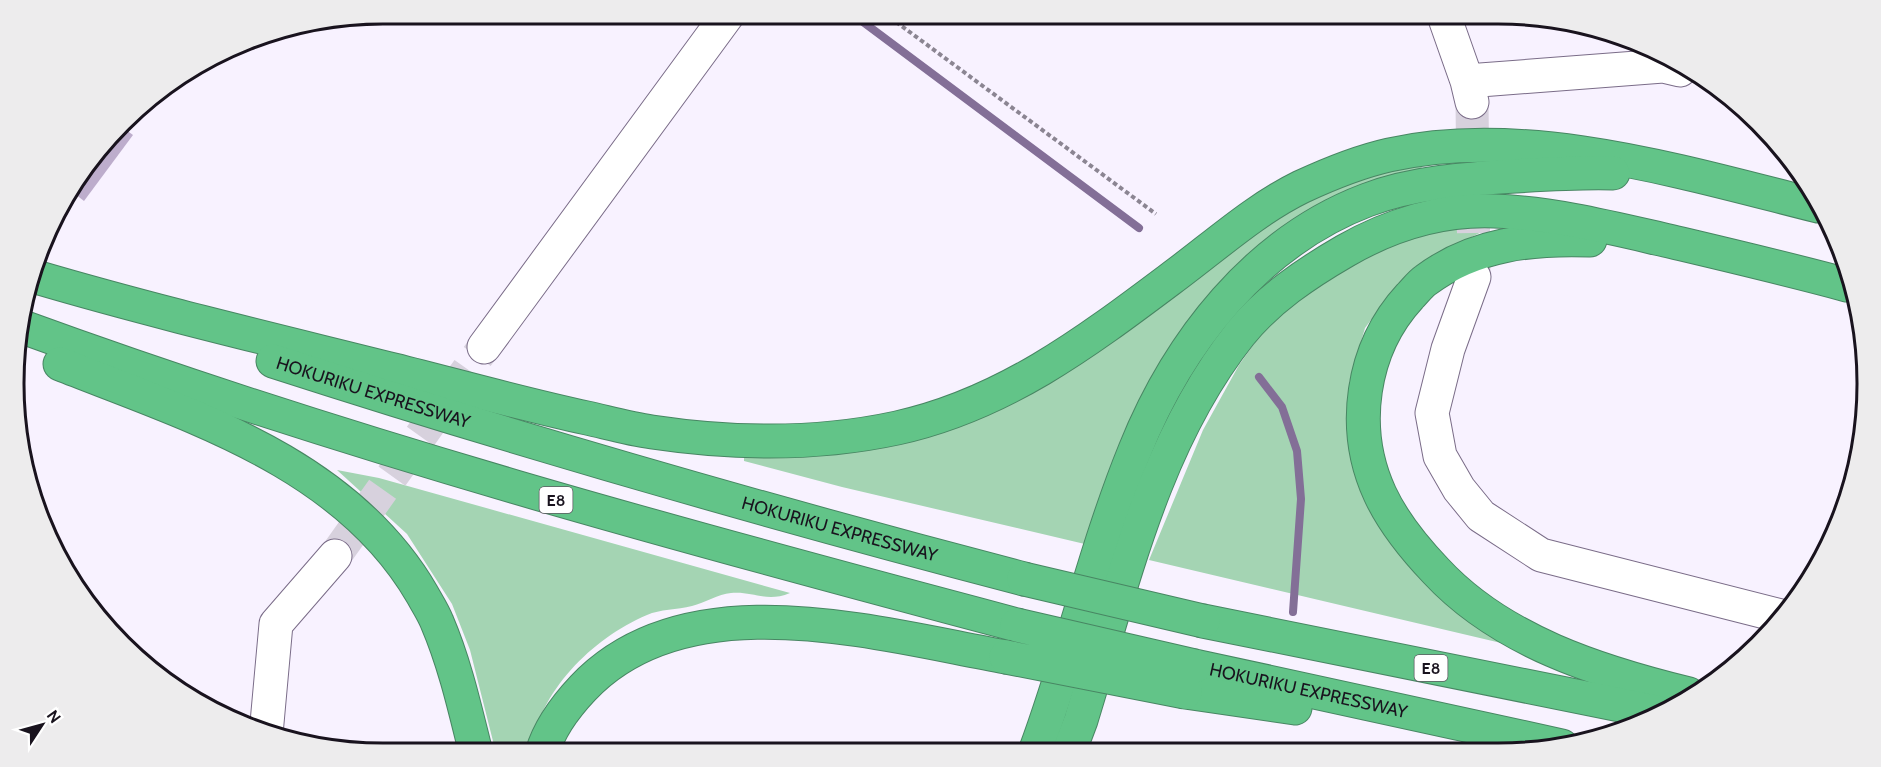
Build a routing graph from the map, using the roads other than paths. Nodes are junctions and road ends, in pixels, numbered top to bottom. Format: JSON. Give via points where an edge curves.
{"nodes":[{"id":1,"x":722,"y":24,"type":"edge"},
{"id":2,"x":1446,"y":24,"type":"edge"},
{"id":3,"x":1668,"y":67,"type":"edge"},
{"id":4,"x":1723,"y":182,"type":"junction"},
{"id":5,"x":1809,"y":204,"type":"edge"},
{"id":6,"x":1708,"y":250,"type":"junction"},
{"id":7,"x":1474,"y":277,"type":"tunnel mouth"},
{"id":8,"x":39,"y":280,"type":"edge"},
{"id":9,"x":1843,"y":284,"type":"edge"},
{"id":10,"x":121,"y":307,"type":"junction"},
{"id":11,"x":28,"y":330,"type":"edge"},
{"id":12,"x":484,"y":347,"type":"tunnel mouth"},
{"id":13,"x":26,"y":349,"type":"edge"},
{"id":14,"x":97,"y":366,"type":"junction"},
{"id":15,"x":335,"y":556,"type":"tunnel mouth"},
{"id":16,"x":1773,"y":614,"type":"edge"},
{"id":17,"x":1190,"y":679,"type":"junction"},
{"id":18,"x":1681,"y":692,"type":"edge"},
{"id":19,"x":1649,"y":710,"type":"edge"},
{"id":20,"x":267,"y":724,"type":"edge"},
{"id":21,"x":1533,"y":741,"type":"edge"},
{"id":22,"x":473,"y":743,"type":"edge"},
{"id":23,"x":547,"y":743,"type":"edge"},
{"id":24,"x":1038,"y":743,"type":"edge"},
{"id":25,"x":1072,"y":743,"type":"edge"}],
"edges":[{"from":1,"to":12,"type":"street"},
{"from":2,"to":3,"type":"street","via":[[1469,91]]},
{"from":4,"to":5,"type":"highway"},
{"from":4,"to":10,"type":"highway","via":[[1575,151],[1511,147],[1448,147],[1391,155],[1343,168],[1295,190],[1245,223],[1098,334],[1007,390],[898,428],[839,437],[719,440],[649,432]]},
{"from":4,"to":24,"type":"highway","via":[[1610,173],[1466,179],[1415,186],[1366,201],[1283,246],[1217,309],[1162,390],[1111,518]]},
{"from":6,"to":9,"type":"highway"},
{"from":6,"to":18,"type":"highway","via":[[1560,239],[1514,242],[1464,258],[1425,280],[1396,311],[1375,348],[1363,398],[1364,445],[1380,494],[1405,535],[1437,572],[1476,606],[1569,659]]},
{"from":6,"to":25,"type":"highway","via":[[1543,216],[1449,212],[1401,225],[1358,243],[1277,297],[1241,333],[1185,419],[1142,521]]},
{"from":7,"to":16,"type":"street","via":[[1448,349],[1432,413],[1440,456],[1481,516],[1541,555]]},
{"from":8,"to":10,"type":"highway"},
{"from":10,"to":19,"type":"highway","name":"HOKURIKU EXPRESSWAY","number":"E8","bridge":true,"via":[[377,394],[807,522],[1203,621]]},
{"from":11,"to":14,"type":"highway","name":"HOKURIKU EXPRESSWAY","number":"E8"},
{"from":13,"to":14,"type":"highway"},
{"from":14,"to":17,"type":"highway","name":"HOKURIKU EXPRESSWAY","number":"E8","bridge":true,"via":[[791,566],[1017,625]]},
{"from":14,"to":22,"type":"highway","via":[[283,460],[328,490],[373,529],[409,573],[437,621]]},
{"from":15,"to":20,"type":"street","via":[[276,624]]},
{"from":17,"to":21,"type":"highway","name":"HOKURIKU EXPRESSWAY","number":"E8"},
{"from":17,"to":23,"type":"highway","bridge":true,"via":[[1006,657],[853,630],[783,622],[733,622],[683,630],[635,649],[595,675],[565,707]]}]}
